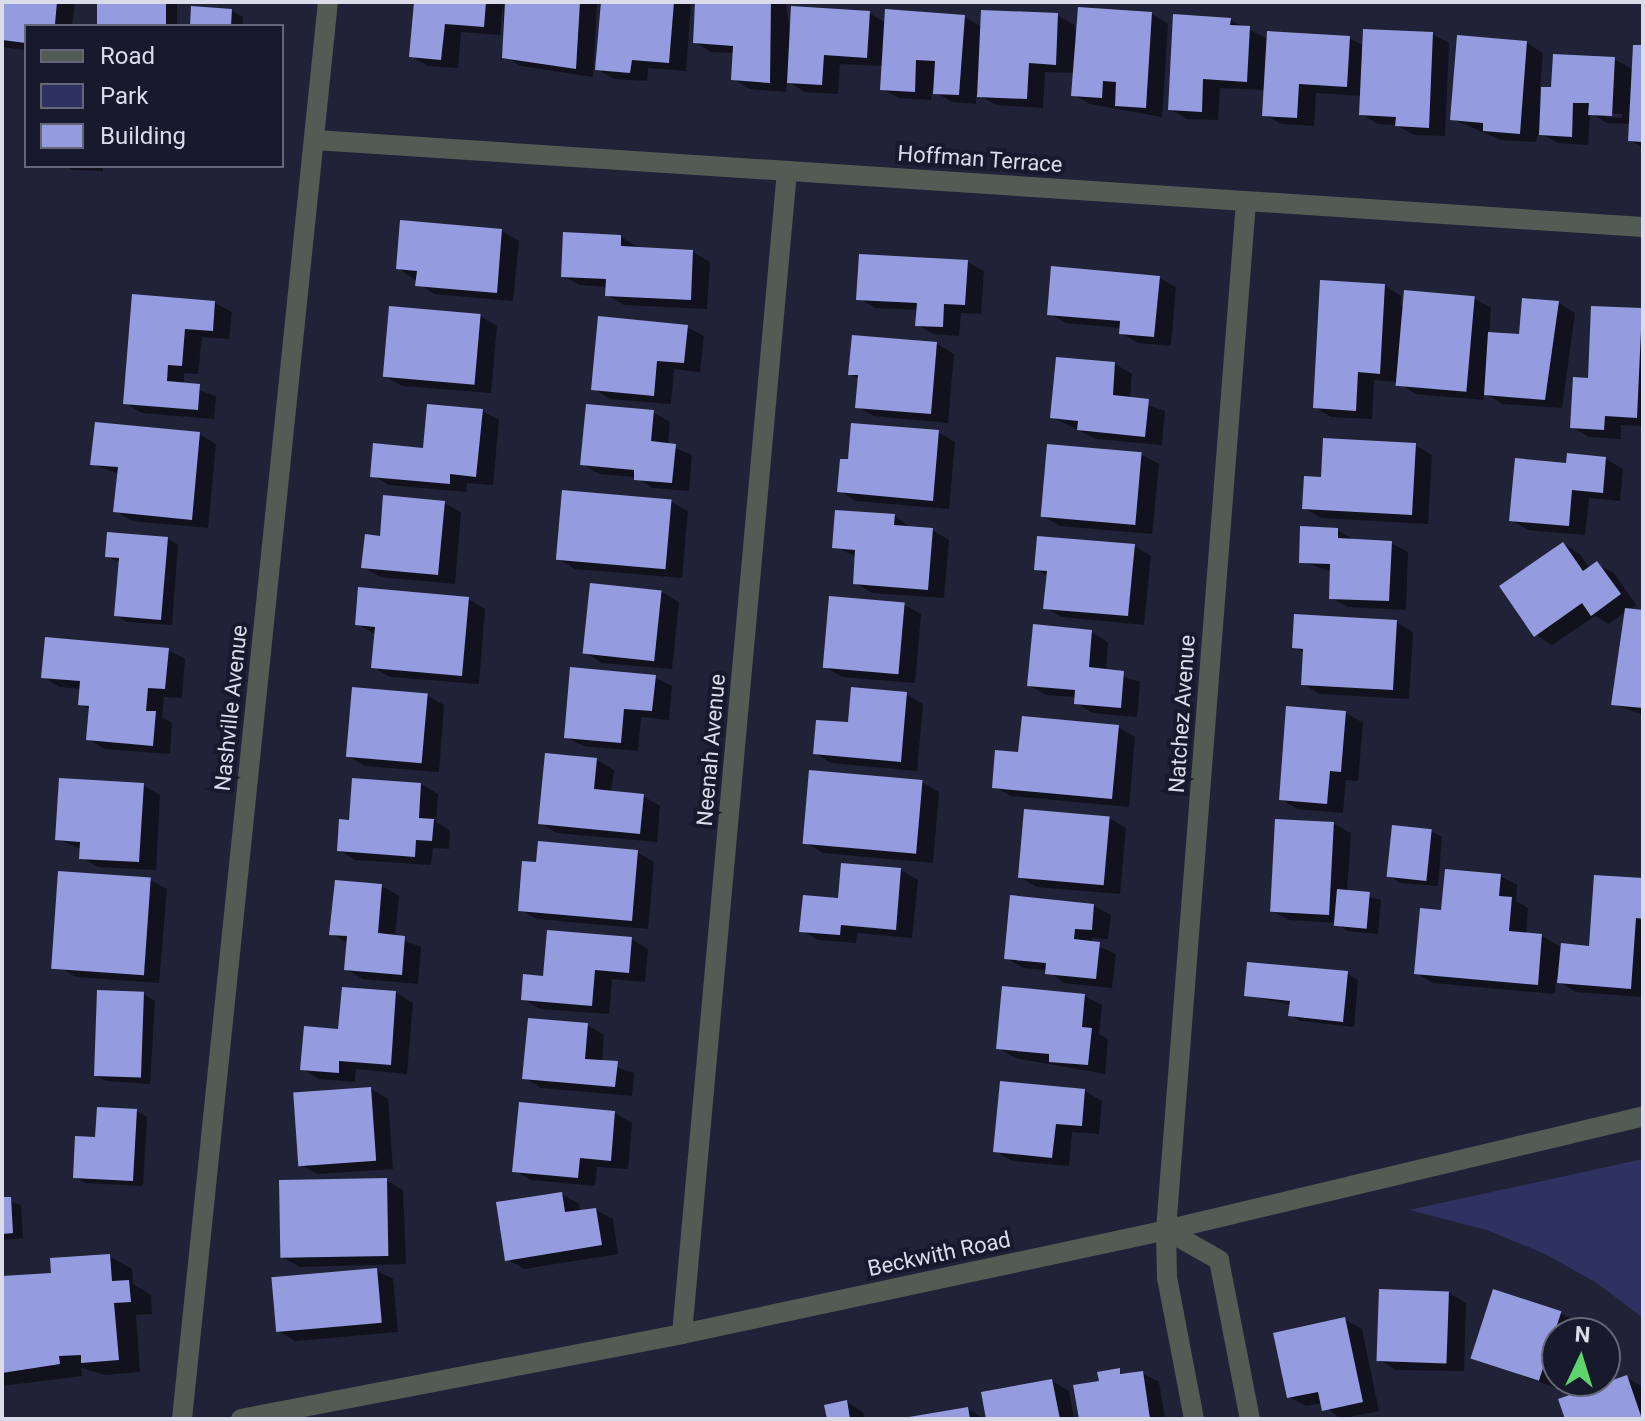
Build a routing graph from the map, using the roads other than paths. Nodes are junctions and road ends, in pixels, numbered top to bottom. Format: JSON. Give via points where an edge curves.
{"nodes":[{"id":1,"x":328,"y":2,"type":"edge"},
{"id":2,"x":315,"y":140,"type":"junction"},
{"id":3,"x":787,"y":171,"type":"junction"},
{"id":4,"x":1246,"y":201,"type":"junction"},
{"id":5,"x":1643,"y":227,"type":"edge"},
{"id":6,"x":1643,"y":1116,"type":"edge"},
{"id":7,"x":1166,"y":1230,"type":"junction"},
{"id":8,"x":682,"y":1334,"type":"junction"},
{"id":9,"x":182,"y":1419,"type":"edge"},
{"id":10,"x":241,"y":1419,"type":"edge"},
{"id":11,"x":1194,"y":1419,"type":"edge"},
{"id":12,"x":1250,"y":1419,"type":"edge"}],
"edges":[{"from":1,"to":2,"type":"street","name":"Nashville Avenue"},
{"from":2,"to":3,"type":"street","name":"Hoffman Terrace"},
{"from":2,"to":9,"type":"street","name":"Nashville Avenue"},
{"from":3,"to":4,"type":"street","name":"Hoffman Terrace"},
{"from":3,"to":8,"type":"street","name":"Neenah Avenue"},
{"from":4,"to":5,"type":"street","name":"Hoffman Terrace"},
{"from":4,"to":7,"type":"street","name":"Natchez Avenue"},
{"from":6,"to":7,"type":"street","name":"Beckwith Road"},
{"from":7,"to":8,"type":"street","name":"Beckwith Road"},
{"from":7,"to":11,"type":"street","name":"Natchez Avenue","via":[[1167,1278]]},
{"from":7,"to":12,"type":"street","via":[[1219,1260]]},
{"from":8,"to":10,"type":"street","name":"Beckwith Road"}]}
